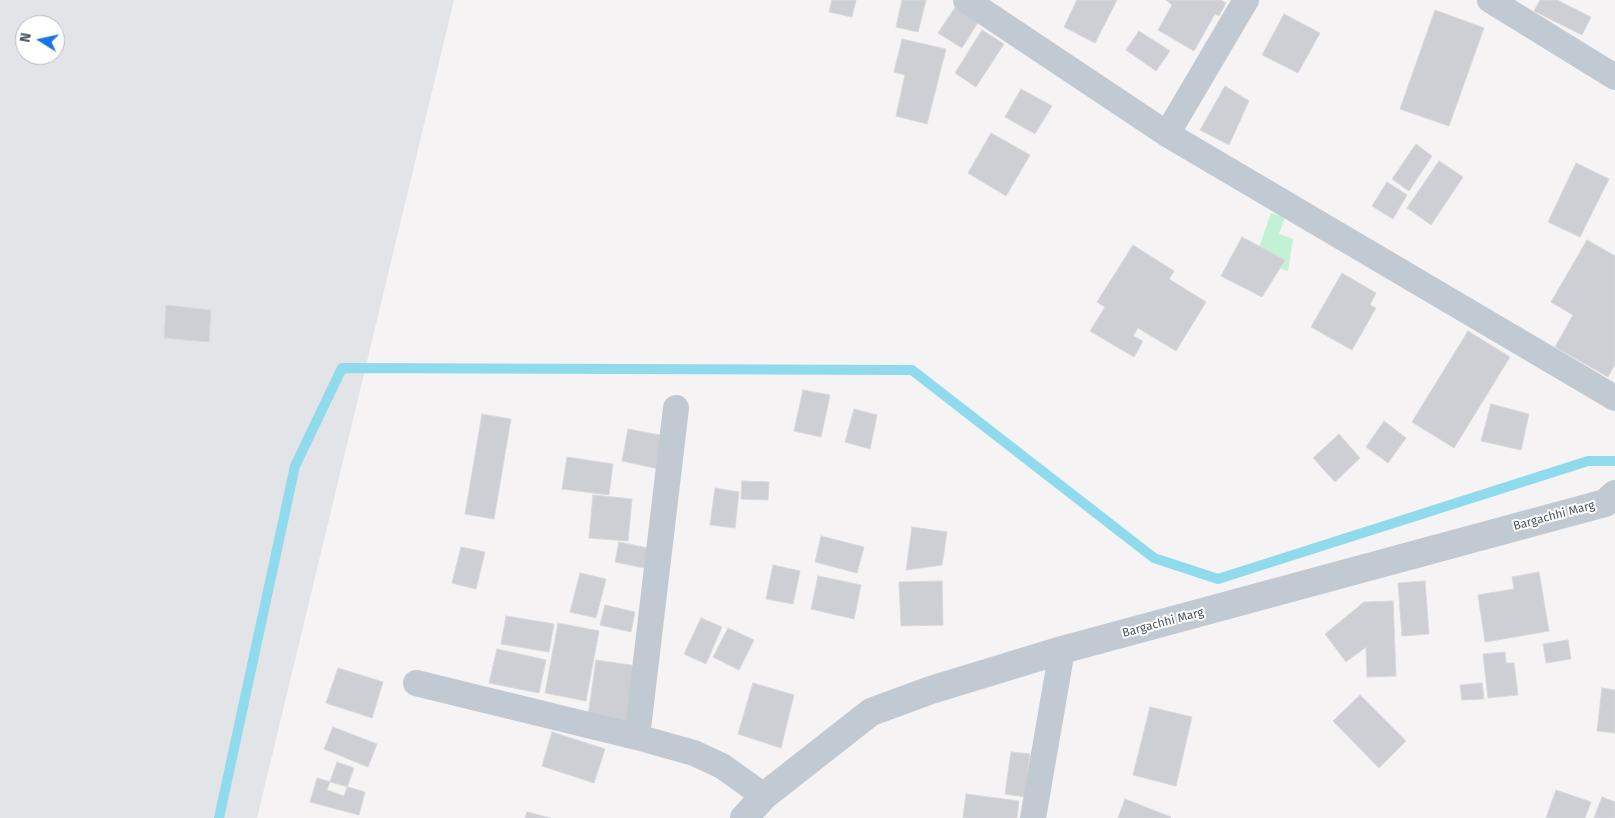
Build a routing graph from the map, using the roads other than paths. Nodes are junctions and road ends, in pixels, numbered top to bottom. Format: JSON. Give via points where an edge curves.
{"nodes":[{"id":1,"x":966,"y":0,"type":"edge"},
{"id":2,"x":1246,"y":0,"type":"edge"},
{"id":3,"x":1490,"y":0,"type":"edge"},
{"id":4,"x":1615,"y":77,"type":"edge"},
{"id":5,"x":1167,"y":134,"type":"junction"},
{"id":6,"x":1615,"y":398,"type":"edge"},
{"id":7,"x":676,"y":408,"type":"dead end"},
{"id":8,"x":1615,"y":494,"type":"edge"},
{"id":9,"x":1062,"y":650,"type":"junction"},
{"id":10,"x":416,"y":683,"type":"dead end"},
{"id":11,"x":636,"y":737,"type":"junction"},
{"id":12,"x":764,"y":796,"type":"junction"},
{"id":13,"x":744,"y":818,"type":"edge"},
{"id":14,"x":1033,"y":818,"type":"edge"}],
"edges":[{"from":1,"to":5,"type":"street"},
{"from":2,"to":5,"type":"street"},
{"from":3,"to":4,"type":"street"},
{"from":5,"to":6,"type":"street"},
{"from":7,"to":11,"type":"street"},
{"from":8,"to":9,"type":"street","name":"Bargachhi Marg","via":[[1605,502]]},
{"from":9,"to":12,"type":"street","name":"Bargachhi Marg","via":[[871,712]]},
{"from":9,"to":14,"type":"street"},
{"from":10,"to":11,"type":"street"},
{"from":11,"to":12,"type":"street","via":[[694,753],[722,766]]},
{"from":12,"to":13,"type":"street","name":"Bargachhi Marg"}]}
